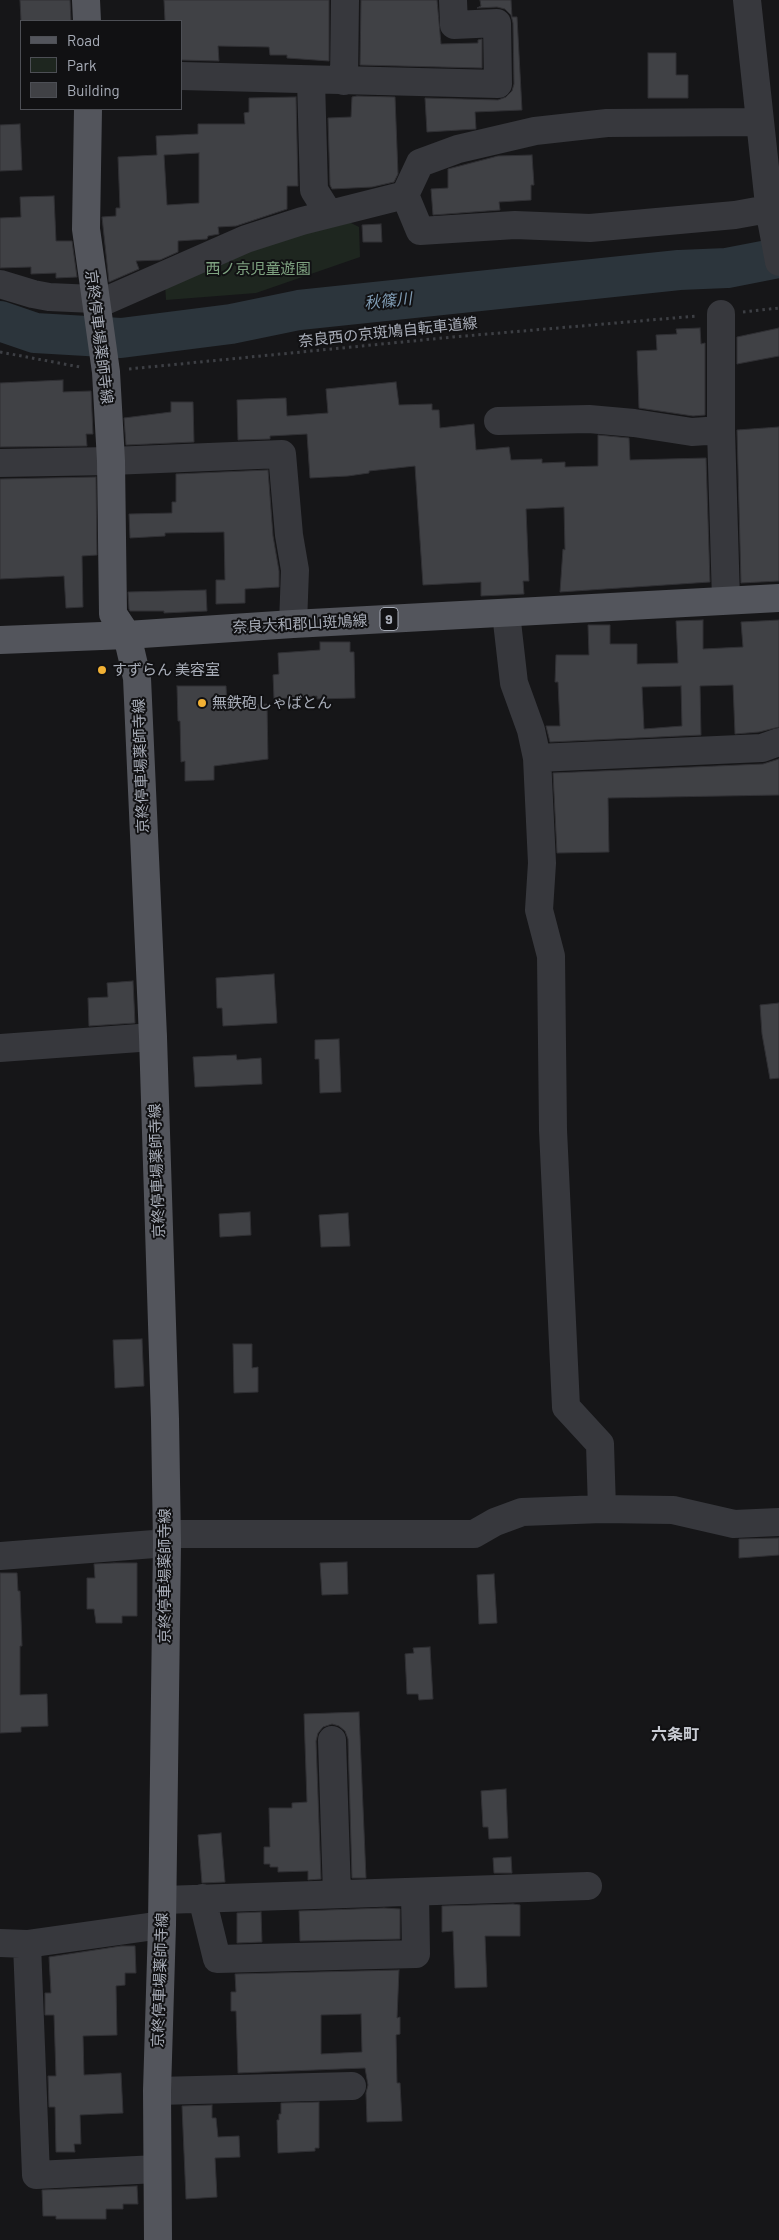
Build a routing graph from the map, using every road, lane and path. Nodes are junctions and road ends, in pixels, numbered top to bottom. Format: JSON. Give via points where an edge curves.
{"nodes":[{"id":1,"x":86,"y":0,"type":"edge"},
{"id":2,"x":345,"y":0,"type":"edge"},
{"id":3,"x":453,"y":0,"type":"edge"},
{"id":4,"x":747,"y":0,"type":"edge"},
{"id":5,"x":87,"y":20,"type":"edge"},
{"id":6,"x":182,"y":76,"type":"edge"},
{"id":7,"x":311,"y":80,"type":"junction"},
{"id":8,"x":344,"y":81,"type":"junction"},
{"id":9,"x":88,"y":110,"type":"edge"},
{"id":10,"x":758,"y":122,"type":"junction"},
{"id":11,"x":405,"y":195,"type":"junction"},
{"id":12,"x":773,"y":210,"type":"edge"},
{"id":13,"x":329,"y":214,"type":"junction"},
{"id":14,"x":779,"y":262,"type":"edge"},
{"id":15,"x":0,"y":284,"type":"edge"},
{"id":16,"x":96,"y":305,"type":"junction"},
{"id":17,"x":779,"y":308,"type":"edge"},
{"id":18,"x":721,"y":314,"type":"junction"},
{"id":19,"x":0,"y":352,"type":"edge"},
{"id":20,"x":106,"y":372,"type":"junction"},
{"id":21,"x":498,"y":421,"type":"dead end"},
{"id":22,"x":721,"y":430,"type":"junction"},
{"id":23,"x":111,"y":461,"type":"junction"},
{"id":24,"x":0,"y":463,"type":"edge"},
{"id":25,"x":779,"y":598,"type":"edge"},
{"id":26,"x":726,"y":600,"type":"junction"},
{"id":27,"x":506,"y":613,"type":"junction"},
{"id":28,"x":293,"y":624,"type":"junction"},
{"id":29,"x":127,"y":635,"type":"junction"},
{"id":30,"x":0,"y":640,"type":"edge"},
{"id":31,"x":779,"y":742,"type":"edge"},
{"id":32,"x":537,"y":758,"type":"junction"},
{"id":33,"x":153,"y":1037,"type":"junction"},
{"id":34,"x":0,"y":1048,"type":"edge"},
{"id":35,"x":602,"y":1509,"type":"junction"},
{"id":36,"x":779,"y":1522,"type":"edge"},
{"id":37,"x":166,"y":1539,"type":"junction"},
{"id":38,"x":0,"y":1556,"type":"edge"},
{"id":39,"x":332,"y":1740,"type":"dead end"},
{"id":40,"x":588,"y":1886,"type":"dead end"},
{"id":41,"x":415,"y":1892,"type":"junction"},
{"id":42,"x":337,"y":1894,"type":"junction"},
{"id":43,"x":202,"y":1898,"type":"junction"},
{"id":44,"x":162,"y":1912,"type":"junction"},
{"id":45,"x":0,"y":1943,"type":"edge"},
{"id":46,"x":27,"y":1944,"type":"junction"},
{"id":47,"x":352,"y":2086,"type":"dead end"},
{"id":48,"x":157,"y":2091,"type":"junction"},
{"id":49,"x":157,"y":2169,"type":"junction"},
{"id":50,"x":158,"y":2240,"type":"edge"}],
"edges":[{"from":1,"to":5,"type":"main road"},
{"from":2,"to":8,"type":"street"},
{"from":3,"to":8,"type":"street","via":[[454,25],[497,23],[498,84]]},
{"from":4,"to":10,"type":"street"},
{"from":6,"to":7,"type":"street"},
{"from":7,"to":8,"type":"street"},
{"from":7,"to":13,"type":"street","via":[[314,190]]},
{"from":9,"to":16,"type":"main road","name":"京終停車場薬師寺線","via":[[86,229]]},
{"from":10,"to":11,"type":"street","via":[[607,123],[535,132],[458,149],[420,163]]},
{"from":10,"to":12,"type":"street"},
{"from":11,"to":12,"type":"street","via":[[420,231],[515,225],[590,228]]},
{"from":11,"to":13,"type":"street"},
{"from":12,"to":14,"type":"street"},
{"from":13,"to":16,"type":"street","via":[[246,239]]},
{"from":15,"to":16,"type":"street","via":[[49,297],[94,298]]},
{"from":16,"to":20,"type":"main road","name":"京終停車場薬師寺線"},
{"from":17,"to":18,"type":"path","name":"奈良西の京斑鳩自転車道線"},
{"from":18,"to":20,"type":"path","name":"奈良西の京斑鳩自転車道線","via":[[453,336]]},
{"from":18,"to":22,"type":"street"},
{"from":19,"to":20,"type":"path","name":"奈良西の京斑鳩自転車道線"},
{"from":20,"to":23,"type":"main road","name":"京終停車場薬師寺線"},
{"from":21,"to":22,"type":"street","via":[[589,419],[692,432]]},
{"from":22,"to":26,"type":"street"},
{"from":23,"to":24,"type":"street"},
{"from":23,"to":28,"type":"street","via":[[282,454],[295,570]]},
{"from":23,"to":29,"type":"main road","name":"京終停車場薬師寺線","via":[[112,614]]},
{"from":25,"to":26,"type":"main road","name":"奈良大和郡山斑鳩線","number":"9"},
{"from":26,"to":27,"type":"main road","name":"奈良大和郡山斑鳩線","number":"9"},
{"from":27,"to":28,"type":"main road","name":"奈良大和郡山斑鳩線","number":"9"},
{"from":27,"to":32,"type":"street","via":[[514,683]]},
{"from":28,"to":29,"type":"main road","name":"奈良大和郡山斑鳩線","number":"9"},
{"from":29,"to":30,"type":"main road","name":"奈良大和郡山斑鳩線","number":"9"},
{"from":29,"to":33,"type":"main road","name":"京終停車場薬師寺線","via":[[137,678]]},
{"from":31,"to":32,"type":"street","via":[[762,748]]},
{"from":32,"to":35,"type":"street","via":[[542,863],[539,910],[551,956],[553,1130],[566,1407],[600,1444]]},
{"from":33,"to":34,"type":"street"},
{"from":33,"to":37,"type":"main road","name":"京終停車場薬師寺線"},
{"from":35,"to":36,"type":"street","via":[[673,1510],[734,1524]]},
{"from":35,"to":37,"type":"street","via":[[522,1512],[474,1534]]},
{"from":37,"to":38,"type":"street"},
{"from":37,"to":44,"type":"main road","name":"京終停車場薬師寺線"},
{"from":39,"to":42,"type":"street"},
{"from":40,"to":41,"type":"street"},
{"from":41,"to":42,"type":"street"},
{"from":41,"to":43,"type":"street","via":[[416,1954],[217,1959]]},
{"from":42,"to":43,"type":"street"},
{"from":43,"to":44,"type":"street"},
{"from":44,"to":46,"type":"street"},
{"from":44,"to":48,"type":"main road","name":"京終停車場薬師寺線"},
{"from":45,"to":46,"type":"street"},
{"from":46,"to":49,"type":"street","via":[[36,2174]]},
{"from":47,"to":48,"type":"street"},
{"from":48,"to":49,"type":"main road","name":"京終停車場薬師寺線"},
{"from":49,"to":50,"type":"main road","name":"京終停車場薬師寺線"}]}
